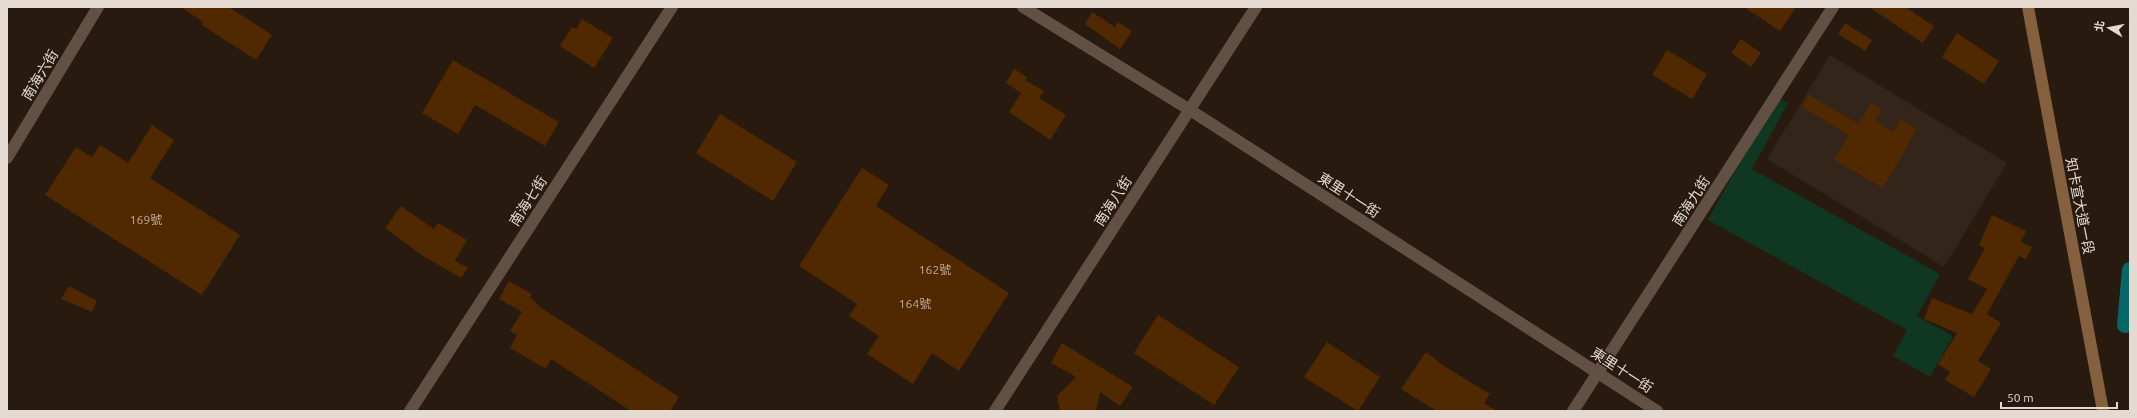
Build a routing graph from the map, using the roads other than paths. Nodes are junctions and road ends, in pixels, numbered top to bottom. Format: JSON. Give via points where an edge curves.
{"nodes":[{"id":1,"x":98,"y":7,"type":"edge"},
{"id":2,"x":672,"y":7,"type":"edge"},
{"id":3,"x":1023,"y":7,"type":"edge"},
{"id":4,"x":1256,"y":7,"type":"edge"},
{"id":5,"x":1833,"y":7,"type":"edge"},
{"id":6,"x":2028,"y":7,"type":"edge"},
{"id":7,"x":1190,"y":110,"type":"junction"},
{"id":8,"x":7,"y":158,"type":"edge"},
{"id":9,"x":1598,"y":373,"type":"junction"},
{"id":10,"x":410,"y":411,"type":"edge"},
{"id":11,"x":995,"y":411,"type":"edge"},
{"id":12,"x":1573,"y":411,"type":"edge"},
{"id":13,"x":1657,"y":411,"type":"edge"},
{"id":14,"x":2103,"y":411,"type":"edge"}],
"edges":[{"from":1,"to":8,"type":"street","name":"南海六街"},
{"from":2,"to":10,"type":"street","name":"南海七街"},
{"from":3,"to":7,"type":"street","name":"東里十一街"},
{"from":4,"to":7,"type":"street","name":"南海八街"},
{"from":5,"to":9,"type":"street","name":"南海九街"},
{"from":6,"to":14,"type":"street","name":"知卡宣大道一段"},
{"from":7,"to":9,"type":"street","name":"東里十一街"},
{"from":7,"to":11,"type":"street","name":"南海八街"},
{"from":9,"to":12,"type":"street","name":"南海九街"},
{"from":9,"to":13,"type":"street","name":"東里十一街"}]}
